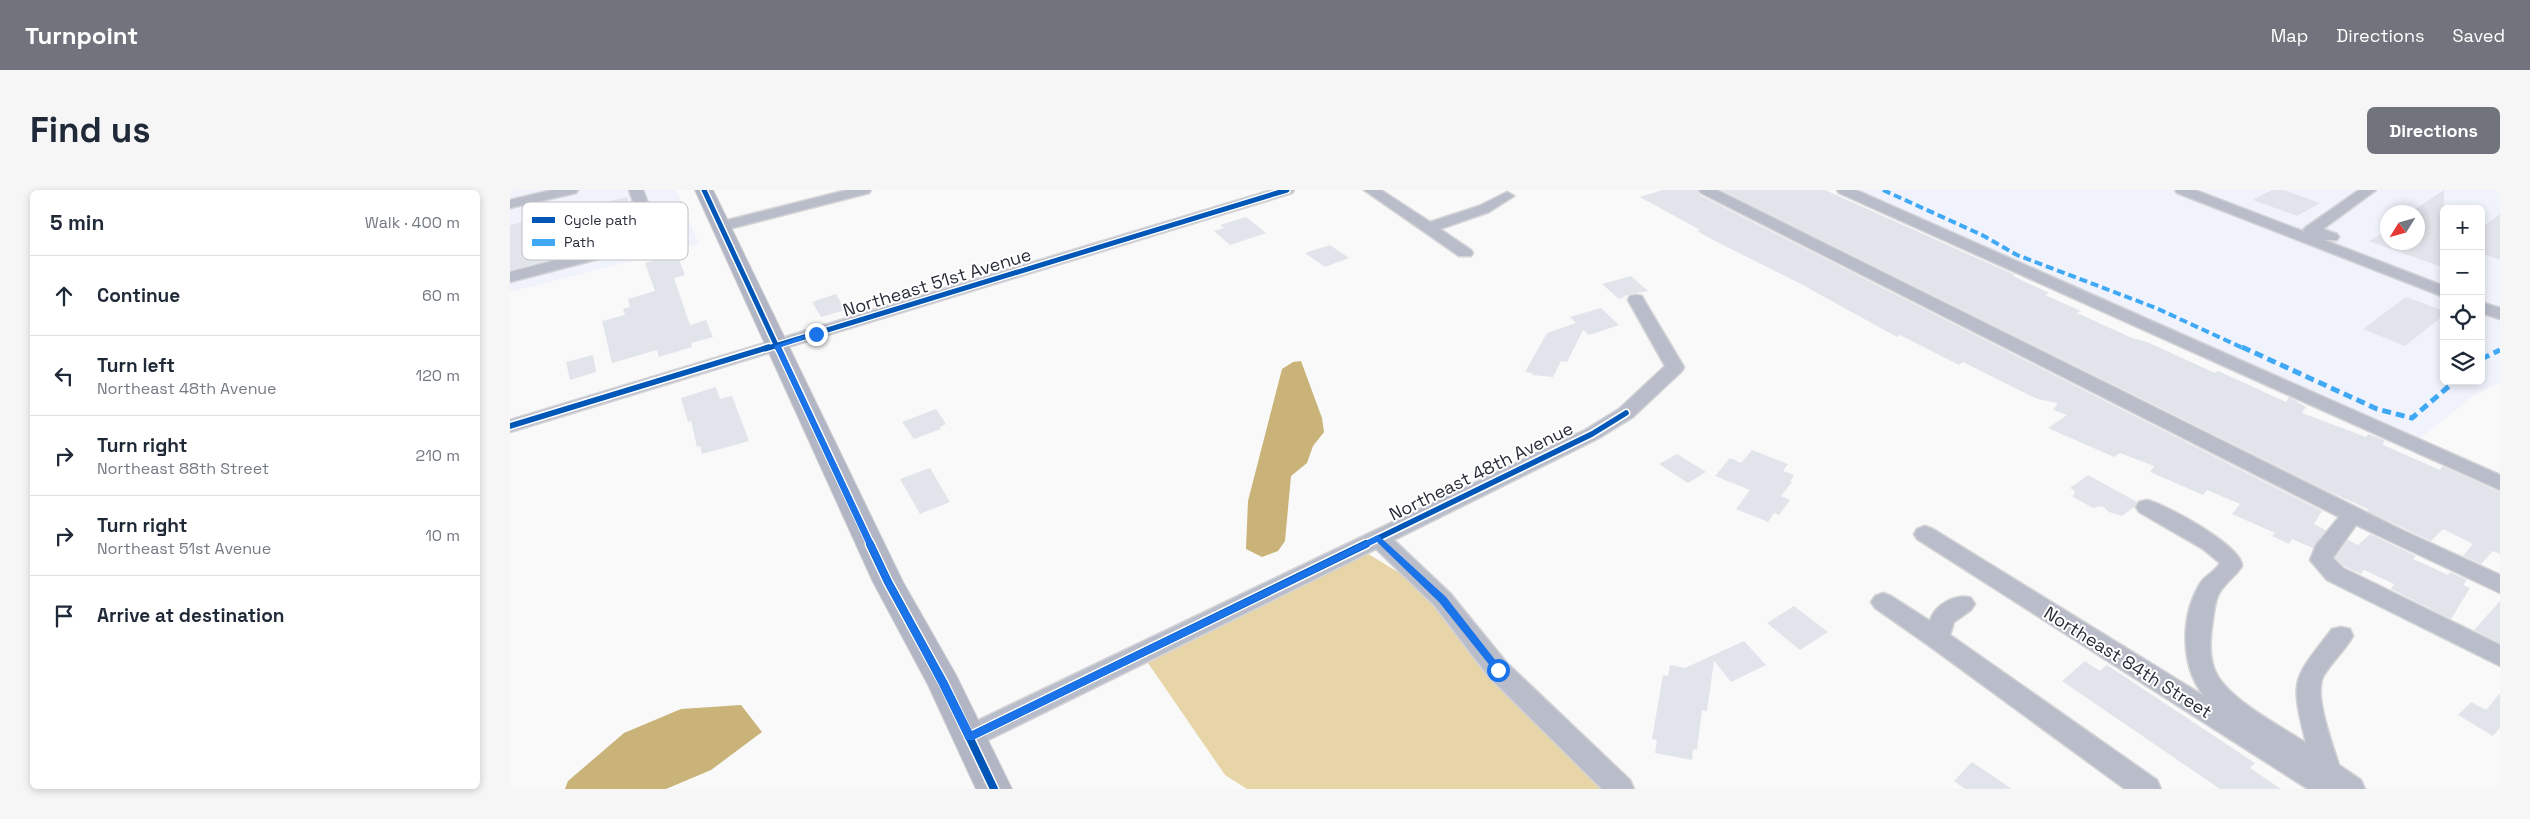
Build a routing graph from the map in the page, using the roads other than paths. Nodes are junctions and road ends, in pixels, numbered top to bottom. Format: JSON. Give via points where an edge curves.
{"nodes":[{"id":1,"x":570,"y":190,"type":"edge"},
{"id":2,"x":636,"y":190,"type":"edge"},
{"id":3,"x":704,"y":190,"type":"edge"},
{"id":4,"x":864,"y":190,"type":"edge"},
{"id":5,"x":1286,"y":190,"type":"edge"},
{"id":6,"x":1371,"y":190,"type":"edge"},
{"id":7,"x":1706,"y":190,"type":"edge"},
{"id":8,"x":1844,"y":190,"type":"edge"},
{"id":9,"x":2369,"y":190,"type":"edge"},
{"id":10,"x":2186,"y":191,"type":"edge"},
{"id":11,"x":1507,"y":196,"type":"dead end"},
{"id":12,"x":640,"y":202,"type":"edge"},
{"id":13,"x":510,"y":204,"type":"edge"},
{"id":14,"x":721,"y":226,"type":"junction"},
{"id":15,"x":1428,"y":228,"type":"junction"},
{"id":16,"x":2306,"y":233,"type":"junction"},
{"id":17,"x":1465,"y":253,"type":"dead end"},
{"id":18,"x":576,"y":260,"type":"edge"},
{"id":19,"x":510,"y":277,"type":"edge"},
{"id":20,"x":2440,"y":278,"type":"edge"},
{"id":21,"x":2440,"y":290,"type":"edge"},
{"id":22,"x":2485,"y":294,"type":"edge"},
{"id":23,"x":1636,"y":300,"type":"dead end"},
{"id":24,"x":2500,"y":300,"type":"edge"},
{"id":25,"x":2485,"y":308,"type":"edge"},
{"id":26,"x":2500,"y":314,"type":"edge"},
{"id":27,"x":778,"y":346,"type":"junction"},
{"id":28,"x":510,"y":426,"type":"edge"},
{"id":29,"x":2500,"y":483,"type":"edge"},
{"id":30,"x":2147,"y":507,"type":"dead end"},
{"id":31,"x":2352,"y":515,"type":"junction"},
{"id":32,"x":1925,"y":534,"type":"dead end"},
{"id":33,"x":1378,"y":538,"type":"junction"},
{"id":34,"x":2500,"y":585,"type":"edge"},
{"id":35,"x":1884,"y":602,"type":"dead end"},
{"id":36,"x":1962,"y":604,"type":"dead end"},
{"id":37,"x":2341,"y":636,"type":"dead end"},
{"id":38,"x":1937,"y":638,"type":"junction"},
{"id":39,"x":2500,"y":656,"type":"edge"},
{"id":40,"x":969,"y":737,"type":"junction"},
{"id":41,"x":2329,"y":780,"type":"edge"},
{"id":42,"x":994,"y":789,"type":"edge"},
{"id":43,"x":1620,"y":789,"type":"edge"},
{"id":44,"x":2146,"y":789,"type":"edge"},
{"id":45,"x":2351,"y":789,"type":"edge"}],
"edges":[{"from":1,"to":13,"type":"street"},
{"from":2,"to":12,"type":"street"},
{"from":3,"to":14,"type":"main road"},
{"from":4,"to":14,"type":"street"},
{"from":5,"to":27,"type":"street","name":"Northeast 51st Avenue"},
{"from":6,"to":15,"type":"street"},
{"from":7,"to":31,"type":"street"},
{"from":8,"to":29,"type":"street"},
{"from":9,"to":16,"type":"street"},
{"from":10,"to":16,"type":"street"},
{"from":11,"to":15,"type":"street"},
{"from":14,"to":27,"type":"main road"},
{"from":15,"to":17,"type":"street"},
{"from":16,"to":20,"type":"street"},
{"from":16,"to":21,"type":"street"},
{"from":18,"to":19,"type":"street"},
{"from":22,"to":24,"type":"street"},
{"from":23,"to":33,"type":"street","name":"Northeast 48th Avenue","via":[[1675,367],[1626,413],[1592,434]]},
{"from":25,"to":26,"type":"street"},
{"from":27,"to":28,"type":"street","name":"Northeast 51st Avenue"},
{"from":27,"to":40,"type":"main road","via":[[888,582]]},
{"from":30,"to":41,"type":"street","via":[[2211,543],[2231,560],[2231,566],[2205,597],[2196,644],[2204,678],[2232,707]]},
{"from":31,"to":34,"type":"street"},
{"from":31,"to":39,"type":"street","via":[[2324,551],[2321,560],[2335,574]]},
{"from":32,"to":41,"type":"street","name":"Northeast 84th Street"},
{"from":33,"to":40,"type":"street","name":"Northeast 48th Avenue"},
{"from":33,"to":43,"type":"street","via":[[1442,599],[1498,670]]},
{"from":35,"to":38,"type":"street"},
{"from":36,"to":38,"type":"street","via":[[1942,617]]},
{"from":37,"to":41,"type":"street","via":[[2310,676],[2308,700]]},
{"from":38,"to":44,"type":"street"},
{"from":40,"to":42,"type":"main road"},
{"from":41,"to":45,"type":"street"}]}
